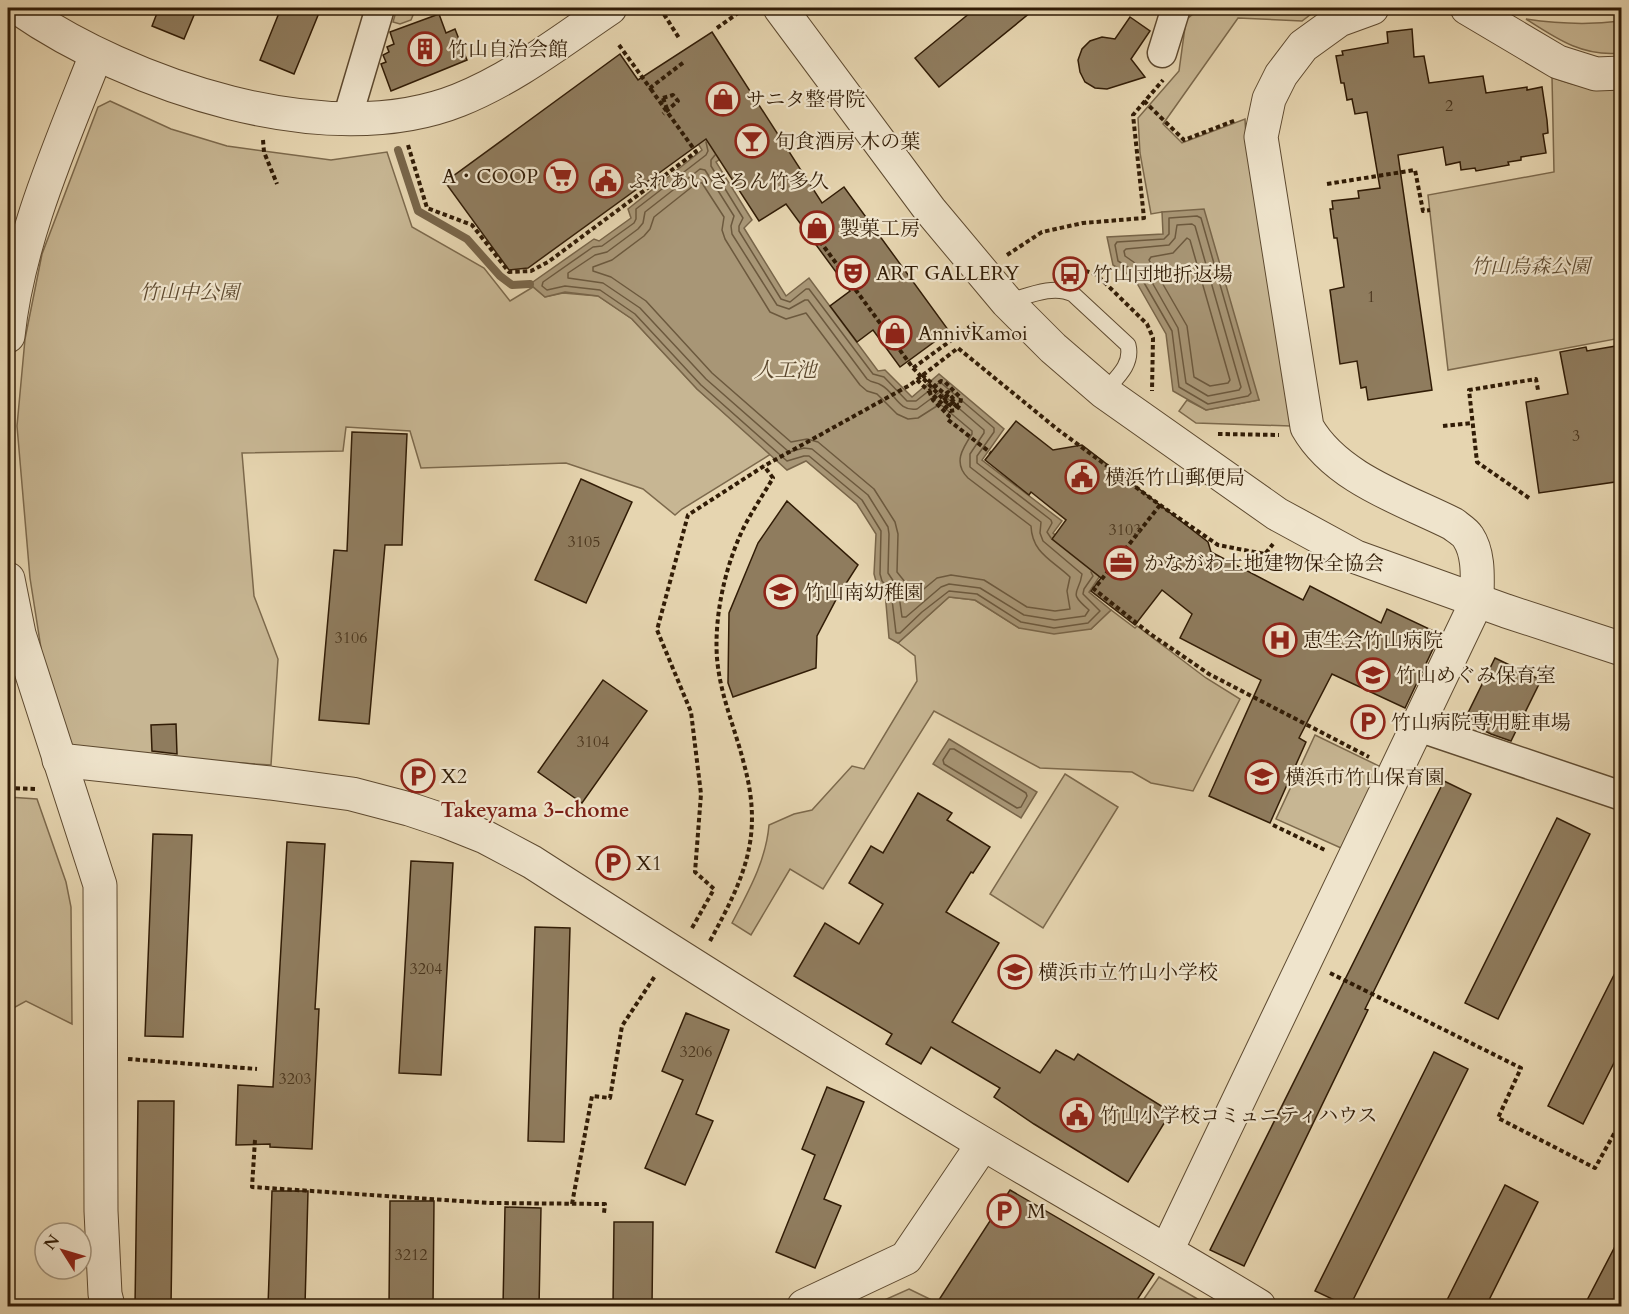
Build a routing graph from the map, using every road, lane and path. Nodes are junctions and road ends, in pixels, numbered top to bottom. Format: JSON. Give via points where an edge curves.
{"nodes":[{"id":1,"x":18,"y":8,"type":"edge"},
{"id":2,"x":380,"y":8,"type":"edge"},
{"id":3,"x":610,"y":8,"type":"edge"},
{"id":4,"x":660,"y":8,"type":"edge"},
{"id":5,"x":745,"y":8,"type":"edge"},
{"id":6,"x":780,"y":8,"type":"edge"},
{"id":7,"x":1173,"y":8,"type":"edge"},
{"id":8,"x":1372,"y":8,"type":"edge"},
{"id":9,"x":1467,"y":8,"type":"edge"},
{"id":10,"x":717,"y":28,"type":"dead end"},
{"id":11,"x":679,"y":38,"type":"dead end"},
{"id":12,"x":619,"y":45,"type":"dead end"},
{"id":13,"x":1164,"y":47,"type":"joint"},
{"id":14,"x":96,"y":54,"type":"junction"},
{"id":15,"x":684,"y":62,"type":"dead end"},
{"id":16,"x":1622,"y":73,"type":"edge"},
{"id":17,"x":650,"y":88,"type":"junction"},
{"id":18,"x":1144,"y":101,"type":"junction"},
{"id":19,"x":1267,"y":109,"type":"junction"},
{"id":20,"x":663,"y":114,"type":"dead end"},
{"id":21,"x":669,"y":115,"type":"junction"},
{"id":22,"x":347,"y":119,"type":"junction"},
{"id":23,"x":405,"y":135,"type":"dead end"},
{"id":24,"x":263,"y":136,"type":"dead end"},
{"id":25,"x":278,"y":184,"type":"dead end"},
{"id":26,"x":1328,"y":184,"type":"dead end"},
{"id":27,"x":1430,"y":210,"type":"dead end"},
{"id":28,"x":811,"y":229,"type":"dead end"},
{"id":29,"x":1002,"y":260,"type":"dead end"},
{"id":30,"x":1078,"y":268,"type":"dead end"},
{"id":31,"x":1007,"y":302,"type":"junction"},
{"id":32,"x":975,"y":324,"type":"dead end"},
{"id":33,"x":8,"y":336,"type":"edge"},
{"id":34,"x":913,"y":368,"type":"junction"},
{"id":35,"x":922,"y":375,"type":"junction"},
{"id":36,"x":916,"y":380,"type":"junction"},
{"id":37,"x":937,"y":385,"type":"junction"},
{"id":38,"x":1538,"y":390,"type":"dead end"},
{"id":39,"x":948,"y":392,"type":"junction"},
{"id":40,"x":1104,"y":392,"type":"junction"},
{"id":41,"x":1153,"y":402,"type":"dead end"},
{"id":42,"x":1472,"y":423,"type":"junction"},
{"id":43,"x":1443,"y":426,"type":"dead end"},
{"id":44,"x":1207,"y":434,"type":"dead end"},
{"id":45,"x":1287,"y":436,"type":"dead end"},
{"id":46,"x":991,"y":453,"type":"dead end"},
{"id":47,"x":764,"y":466,"type":"junction"},
{"id":48,"x":1529,"y":498,"type":"dead end"},
{"id":49,"x":1160,"y":505,"type":"junction"},
{"id":50,"x":1273,"y":543,"type":"dead end"},
{"id":51,"x":8,"y":579,"type":"edge"},
{"id":52,"x":1478,"y":601,"type":"junction"},
{"id":53,"x":13,"y":635,"type":"edge"},
{"id":54,"x":1622,"y":649,"type":"edge"},
{"id":55,"x":1418,"y":727,"type":"junction"},
{"id":56,"x":59,"y":760,"type":"junction"},
{"id":57,"x":1378,"y":761,"type":"dead end"},
{"id":58,"x":8,"y":788,"type":"edge"},
{"id":59,"x":45,"y":789,"type":"dead end"},
{"id":60,"x":1622,"y":796,"type":"edge"},
{"id":61,"x":1273,"y":825,"type":"dead end"},
{"id":62,"x":1353,"y":862,"type":"junction"},
{"id":63,"x":689,"y":932,"type":"dead end"},
{"id":64,"x":700,"y":960,"type":"junction"},
{"id":65,"x":1305,"y":961,"type":"junction"},
{"id":66,"x":655,"y":976,"type":"dead end"},
{"id":67,"x":118,"y":1058,"type":"dead end"},
{"id":68,"x":257,"y":1070,"type":"dead end"},
{"id":69,"x":1622,"y":1135,"type":"edge"},
{"id":70,"x":255,"y":1140,"type":"dead end"},
{"id":71,"x":983,"y":1144,"type":"junction"},
{"id":72,"x":572,"y":1204,"type":"junction"},
{"id":73,"x":604,"y":1213,"type":"dead end"},
{"id":74,"x":1167,"y":1250,"type":"junction"},
{"id":75,"x":108,"y":1306,"type":"edge"},
{"id":76,"x":804,"y":1306,"type":"edge"},
{"id":77,"x":1259,"y":1306,"type":"edge"}],
"edges":[{"from":1,"to":14,"type":"street"},
{"from":2,"to":22,"type":"street"},
{"from":3,"to":22,"type":"street","via":[[497,84],[415,113]]},
{"from":4,"to":11,"type":"path"},
{"from":5,"to":10,"type":"path"},
{"from":6,"to":31,"type":"street","via":[[930,210]]},
{"from":7,"to":13,"type":"street"},
{"from":8,"to":19,"type":"street","via":[[1339,20],[1303,45],[1281,75]]},
{"from":9,"to":16,"type":"street","via":[[1558,63],[1596,74]]},
{"from":12,"to":17,"type":"path"},
{"from":13,"to":18,"type":"path","via":[[1176,66]]},
{"from":14,"to":22,"type":"street","via":[[154,80],[222,99],[275,111]]},
{"from":14,"to":33,"type":"street","via":[[29,238]]},
{"from":15,"to":17,"type":"path"},
{"from":17,"to":21,"type":"path"},
{"from":18,"to":19,"type":"path","via":[[1184,140]]},
{"from":18,"to":29,"type":"path","via":[[1133,115],[1144,218],[1042,232]]},
{"from":19,"to":52,"type":"street","via":[[1261,137],[1307,427],[1332,459],[1352,474],[1453,524],[1468,536],[1474,551]]},
{"from":20,"to":21,"type":"path","bridge":true,"via":[[670,107],[678,101],[673,94],[663,98],[666,106]]},
{"from":21,"to":23,"type":"path","via":[[696,152],[531,271],[509,272],[472,225],[427,208]]},
{"from":24,"to":25,"type":"path","via":[[264,152]]},
{"from":26,"to":27,"type":"path","via":[[1415,170],[1423,210]]},
{"from":28,"to":34,"type":"path"},
{"from":30,"to":41,"type":"path","via":[[1097,275],[1146,324],[1153,338]]},
{"from":31,"to":40,"type":"street"},
{"from":31,"to":40,"type":"lane","via":[[1055,289],[1081,301],[1128,345],[1128,363]]},
{"from":32,"to":34,"type":"path"},
{"from":34,"to":39,"type":"path","bridge":true,"via":[[951,404],[955,401]]},
{"from":35,"to":36,"type":"path"},
{"from":35,"to":37,"type":"path","bridge":true},
{"from":35,"to":49,"type":"path","via":[[958,348],[1057,429]]},
{"from":36,"to":37,"type":"path","via":[[950,411],[956,410],[961,398],[945,382]]},
{"from":36,"to":47,"type":"path"},
{"from":37,"to":39,"type":"path"},
{"from":37,"to":39,"type":"path","bridge":true,"via":[[957,404],[954,407],[943,396]]},
{"from":37,"to":46,"type":"path","bridge":true,"via":[[929,391],[949,416],[947,419]]},
{"from":38,"to":42,"type":"path","via":[[1536,380],[1469,390]]},
{"from":40,"to":52,"type":"street","via":[[1277,514],[1356,557]]},
{"from":42,"to":43,"type":"path"},
{"from":42,"to":48,"type":"path","via":[[1477,462]]},
{"from":44,"to":45,"type":"path"},
{"from":47,"to":63,"type":"path","via":[[688,515],[657,630],[691,712],[701,794],[695,872],[714,889]]},
{"from":47,"to":64,"type":"path","via":[[773,478],[743,530],[729,566],[718,619],[721,690],[745,766],[753,819],[749,854],[734,895]]},
{"from":49,"to":50,"type":"path","via":[[1218,545],[1265,554]]},
{"from":49,"to":57,"type":"path","via":[[1094,589],[1209,674]]},
{"from":51,"to":53,"type":"street"},
{"from":52,"to":54,"type":"street"},
{"from":52,"to":55,"type":"street"},
{"from":53,"to":56,"type":"street"},
{"from":55,"to":60,"type":"street"},
{"from":55,"to":62,"type":"street"},
{"from":56,"to":64,"type":"street","via":[[295,786],[352,794],[409,809],[484,837]]},
{"from":56,"to":75,"type":"street","via":[[100,885],[101,1211]]},
{"from":58,"to":59,"type":"path"},
{"from":61,"to":62,"type":"path"},
{"from":62,"to":65,"type":"street"},
{"from":64,"to":71,"type":"street"},
{"from":65,"to":69,"type":"path","via":[[1521,1068],[1498,1118],[1595,1168],[1615,1132]]},
{"from":65,"to":74,"type":"street"},
{"from":66,"to":72,"type":"path","via":[[622,1026],[610,1098],[592,1096]]},
{"from":67,"to":68,"type":"path"},
{"from":70,"to":72,"type":"path","via":[[252,1187],[491,1203]]},
{"from":71,"to":74,"type":"street"},
{"from":71,"to":76,"type":"street","via":[[906,1258]]},
{"from":72,"to":73,"type":"path","via":[[605,1204]]},
{"from":74,"to":77,"type":"street"}]}
